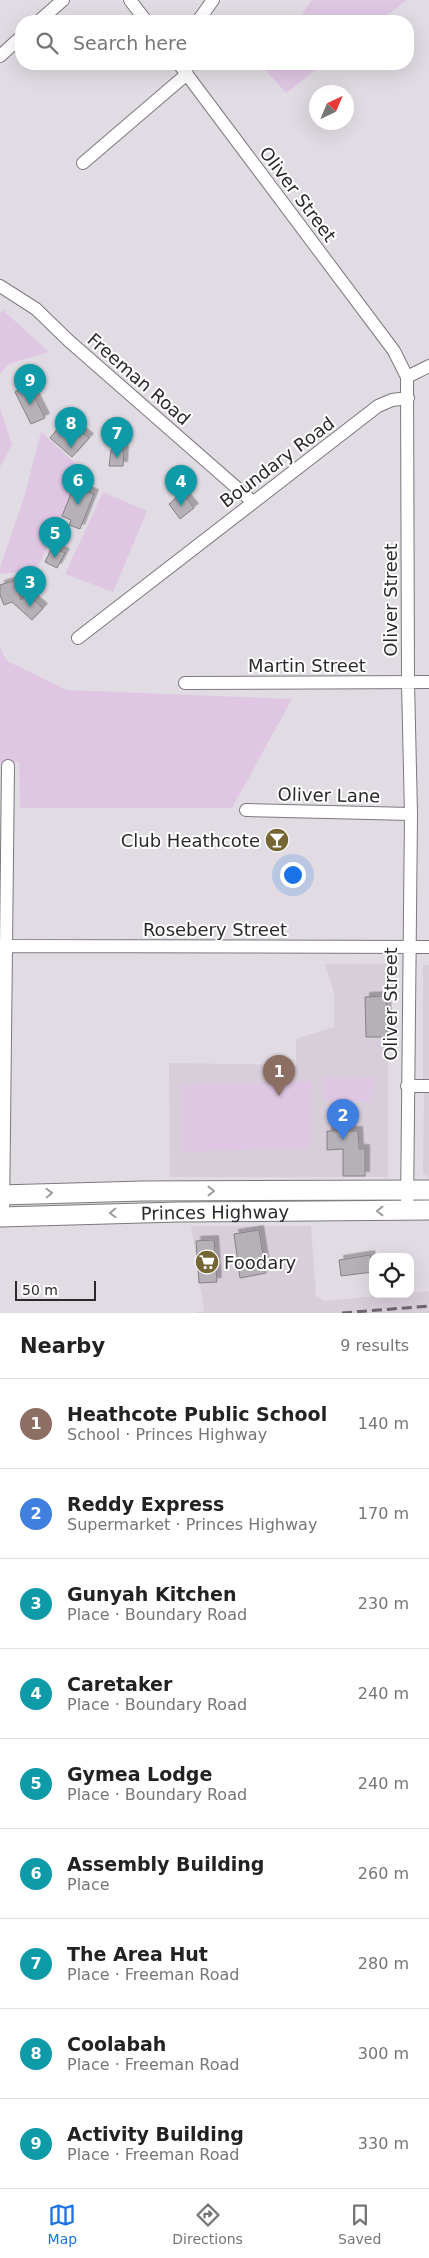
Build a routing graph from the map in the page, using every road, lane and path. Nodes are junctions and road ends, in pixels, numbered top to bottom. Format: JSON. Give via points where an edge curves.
{"nodes":[{"id":1,"x":63,"y":0,"type":"edge"},
{"id":2,"x":130,"y":0,"type":"edge"},
{"id":3,"x":213,"y":0,"type":"edge"},
{"id":4,"x":46,"y":15,"type":"edge"},
{"id":5,"x":141,"y":15,"type":"edge"},
{"id":6,"x":202,"y":15,"type":"edge"},
{"id":7,"x":15,"y":42,"type":"edge"},
{"id":8,"x":0,"y":56,"type":"edge"},
{"id":9,"x":184,"y":70,"type":"edge"},
{"id":10,"x":187,"y":74,"type":"junction"},
{"id":11,"x":83,"y":163,"type":"dead end"},
{"id":12,"x":0,"y":286,"type":"edge"},
{"id":13,"x":429,"y":366,"type":"edge"},
{"id":14,"x":407,"y":377,"type":"junction"},
{"id":15,"x":408,"y":398,"type":"junction"},
{"id":16,"x":253,"y":502,"type":"junction"},
{"id":17,"x":78,"y":638,"type":"dead end"},
{"id":18,"x":408,"y":682,"type":"junction"},
{"id":19,"x":429,"y":682,"type":"edge"},
{"id":20,"x":185,"y":683,"type":"dead end"},
{"id":21,"x":8,"y":766,"type":"dead end"},
{"id":22,"x":246,"y":810,"type":"dead end"},
{"id":23,"x":410,"y":814,"type":"junction"},
{"id":24,"x":408,"y":945,"type":"junction"},
{"id":25,"x":3,"y":946,"type":"edge"},
{"id":26,"x":429,"y":947,"type":"edge"},
{"id":27,"x":3,"y":1065,"type":"edge"},
{"id":28,"x":407,"y":1086,"type":"junction"},
{"id":29,"x":429,"y":1086,"type":"edge"},
{"id":30,"x":408,"y":1190,"type":"junction"},
{"id":31,"x":429,"y":1190,"type":"edge"},
{"id":32,"x":2,"y":1195,"type":"edge"},
{"id":33,"x":407,"y":1210,"type":"junction"},
{"id":34,"x":429,"y":1210,"type":"edge"},
{"id":35,"x":1,"y":1217,"type":"edge"}],
"edges":[{"from":1,"to":4,"type":"street"},
{"from":2,"to":5,"type":"street"},
{"from":3,"to":6,"type":"street"},
{"from":7,"to":8,"type":"street"},
{"from":9,"to":10,"type":"street","name":"Oliver Street"},
{"from":10,"to":11,"type":"street"},
{"from":10,"to":14,"type":"street","name":"Oliver Street","via":[[394,351]]},
{"from":12,"to":16,"type":"street","name":"Freeman Road","via":[[36,310]]},
{"from":13,"to":14,"type":"street"},
{"from":14,"to":15,"type":"street","name":"Oliver Street"},
{"from":15,"to":16,"type":"street","name":"Boundary Road","via":[[378,406]]},
{"from":15,"to":18,"type":"street","name":"Oliver Street"},
{"from":16,"to":17,"type":"street","name":"Boundary Road"},
{"from":18,"to":19,"type":"street","name":"Martin Street"},
{"from":18,"to":20,"type":"street","name":"Martin Street"},
{"from":18,"to":23,"type":"street","name":"Oliver Street"},
{"from":21,"to":25,"type":"street"},
{"from":22,"to":23,"type":"street","name":"Oliver Lane"},
{"from":23,"to":24,"type":"street","name":"Oliver Street"},
{"from":24,"to":25,"type":"street","name":"Rosebery Street"},
{"from":24,"to":26,"type":"street","name":"Rosebery Street"},
{"from":24,"to":28,"type":"street","name":"Oliver Street"},
{"from":25,"to":27,"type":"street"},
{"from":27,"to":32,"type":"street"},
{"from":28,"to":29,"type":"street"},
{"from":28,"to":30,"type":"street","name":"Oliver Street"},
{"from":30,"to":31,"type":"highway","name":"Princes Highway"},
{"from":32,"to":30,"type":"highway","name":"Princes Highway","one_way":true},
{"from":30,"to":33,"type":"street","name":"Oliver Street"},
{"from":32,"to":35,"type":"street"},
{"from":33,"to":34,"type":"highway","name":"Princes Highway"},
{"from":33,"to":35,"type":"highway","name":"Princes Highway","one_way":true}]}
